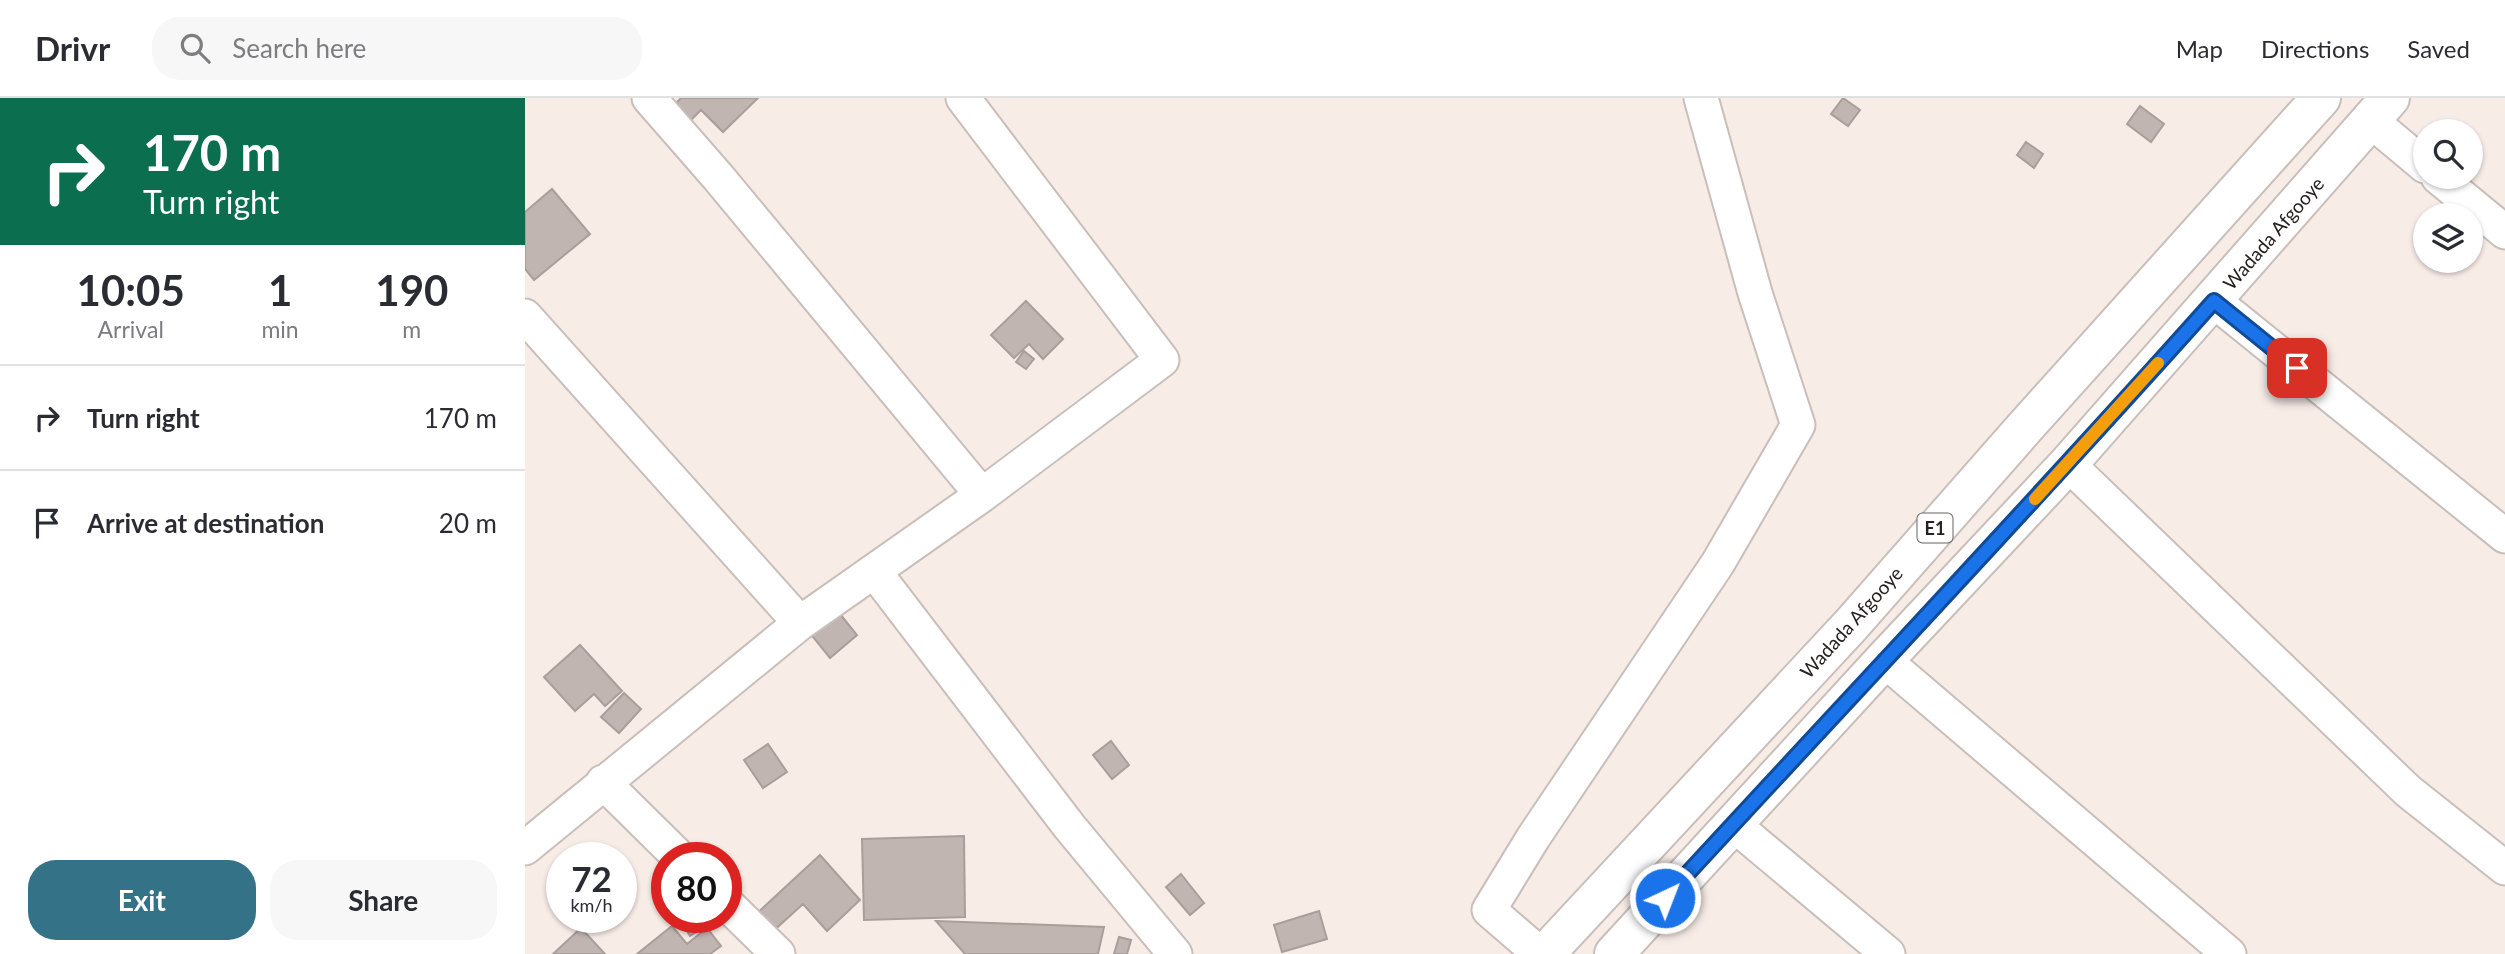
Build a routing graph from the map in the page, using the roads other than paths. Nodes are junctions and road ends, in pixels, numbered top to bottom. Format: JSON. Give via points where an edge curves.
{"nodes":[{"id":1,"x":649,"y":98,"type":"edge"},
{"id":2,"x":963,"y":98,"type":"edge"},
{"id":3,"x":1701,"y":98,"type":"edge"},
{"id":4,"x":2321,"y":98,"type":"edge"},
{"id":5,"x":2380,"y":109,"type":"edge"},
{"id":6,"x":2413,"y":151,"type":"edge"},
{"id":7,"x":2453,"y":189,"type":"edge"},
{"id":8,"x":2505,"y":232,"type":"edge"},
{"id":9,"x":2214,"y":301,"type":"junction"},
{"id":10,"x":525,"y":316,"type":"edge"},
{"id":11,"x":2068,"y":464,"type":"junction"},
{"id":12,"x":982,"y":495,"type":"junction"},
{"id":13,"x":2505,"y":536,"type":"edge"},
{"id":14,"x":874,"y":571,"type":"junction"},
{"id":15,"x":800,"y":623,"type":"junction"},
{"id":16,"x":1884,"y":660,"type":"junction"},
{"id":17,"x":603,"y":782,"type":"junction"},
{"id":18,"x":1733,"y":824,"type":"junction"},
{"id":19,"x":664,"y":842,"type":"edge"},
{"id":20,"x":525,"y":848,"type":"edge"},
{"id":21,"x":2505,"y":868,"type":"edge"},
{"id":22,"x":742,"y":919,"type":"edge"},
{"id":23,"x":778,"y":954,"type":"edge"},
{"id":24,"x":1175,"y":954,"type":"edge"},
{"id":25,"x":1542,"y":954,"type":"edge"},
{"id":26,"x":1614,"y":954,"type":"edge"},
{"id":27,"x":1888,"y":954,"type":"edge"},
{"id":28,"x":2229,"y":954,"type":"edge"}],
"edges":[{"from":1,"to":12,"type":"street"},
{"from":2,"to":12,"type":"street","via":[[1162,360]]},
{"from":3,"to":25,"type":"street","via":[[1755,293],[1798,425],[1718,563],[1489,910]]},
{"from":4,"to":25,"type":"highway","name":"Wadada Afgooye","number":"E1","via":[[1851,625]]},
{"from":5,"to":6,"type":"street"},
{"from":5,"to":9,"type":"highway","name":"Wadada Afgooye"},
{"from":7,"to":8,"type":"street"},
{"from":9,"to":11,"type":"highway","name":"Wadada Afgooye"},
{"from":9,"to":13,"type":"street"},
{"from":10,"to":15,"type":"street"},
{"from":11,"to":16,"type":"highway","name":"Wadada Afgooye"},
{"from":11,"to":21,"type":"street","via":[[2408,791]]},
{"from":12,"to":14,"type":"street"},
{"from":14,"to":15,"type":"street"},
{"from":14,"to":24,"type":"street","via":[[1069,826]]},
{"from":15,"to":17,"type":"street"},
{"from":16,"to":18,"type":"highway","name":"Wadada Afgooye"},
{"from":16,"to":28,"type":"street"},
{"from":17,"to":19,"type":"street"},
{"from":17,"to":20,"type":"street"},
{"from":18,"to":26,"type":"highway","name":"Wadada Afgooye"},
{"from":18,"to":27,"type":"street"},
{"from":22,"to":23,"type":"street"}]}
